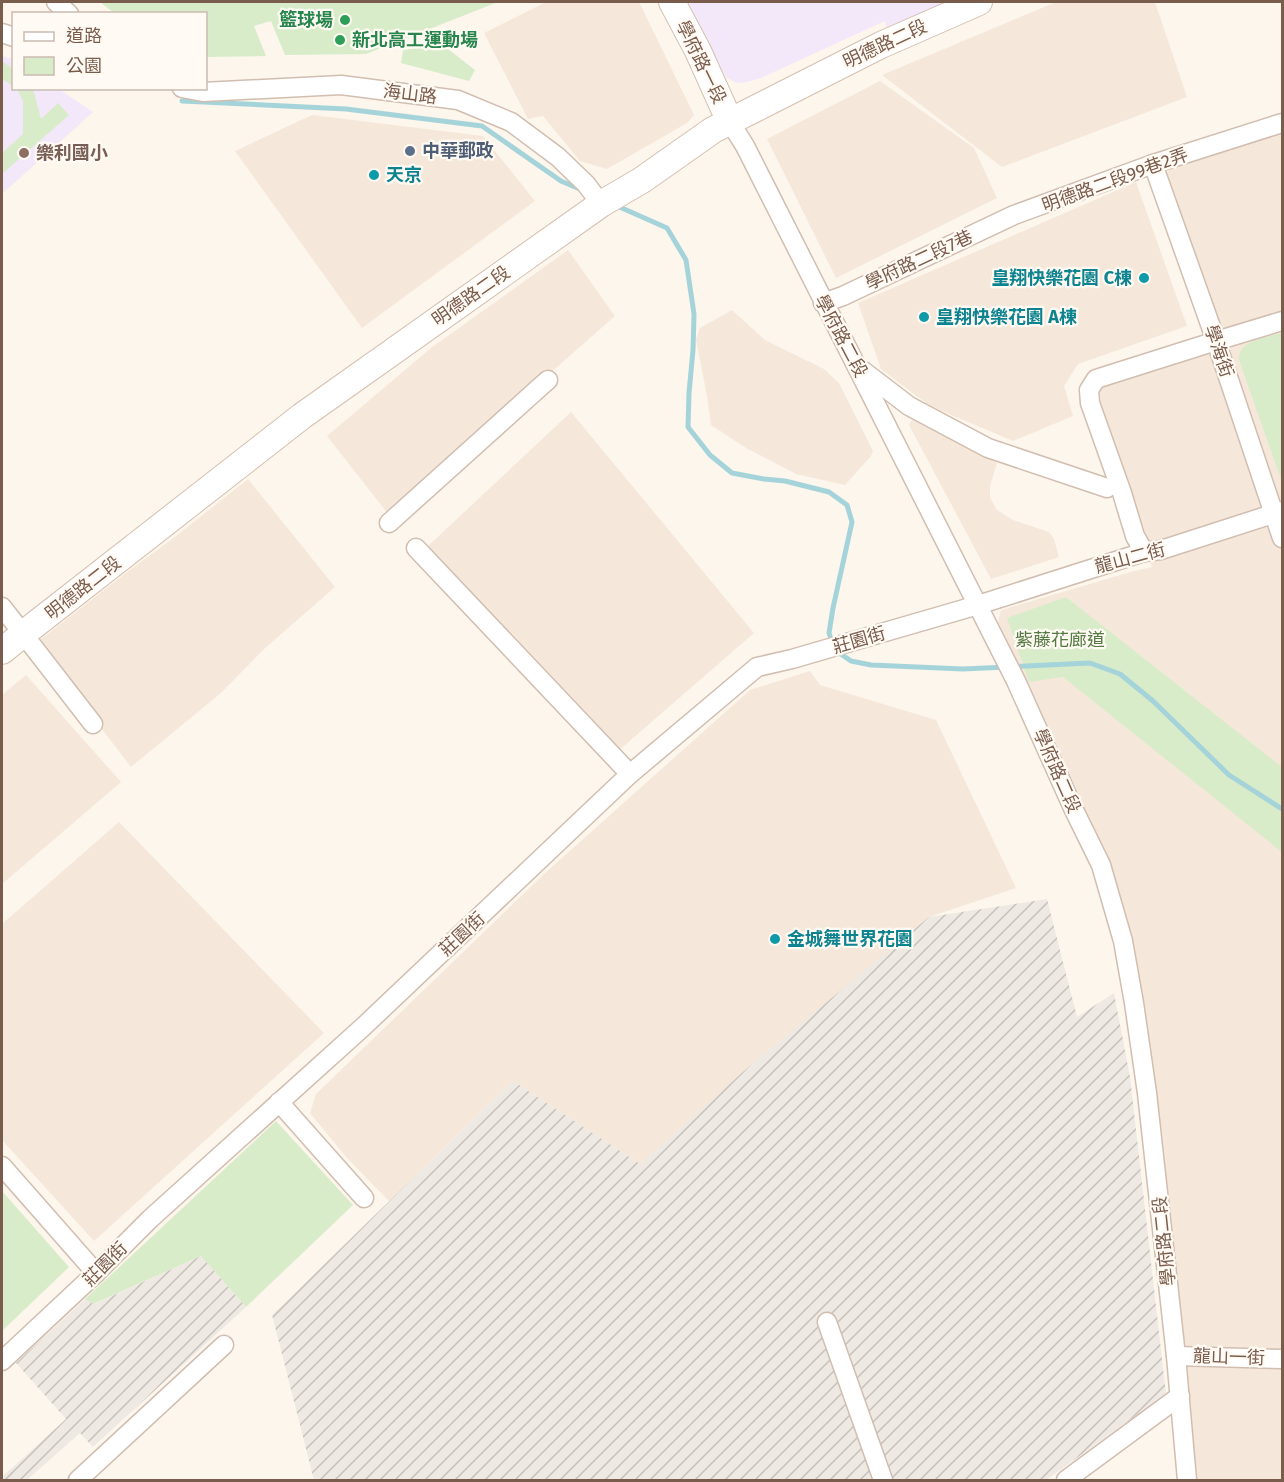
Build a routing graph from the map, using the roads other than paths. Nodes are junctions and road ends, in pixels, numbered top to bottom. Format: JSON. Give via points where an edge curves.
{"nodes":[{"id":1,"x":672,"y":2,"type":"edge"},
{"id":2,"x":979,"y":2,"type":"edge"},
{"id":3,"x":192,"y":90,"type":"edge"},
{"id":4,"x":730,"y":122,"type":"junction"},
{"id":5,"x":1282,"y":123,"type":"edge"},
{"id":6,"x":1153,"y":164,"type":"junction"},
{"id":7,"x":601,"y":204,"type":"junction"},
{"id":8,"x":1014,"y":216,"type":"joint"},
{"id":9,"x":823,"y":303,"type":"junction"},
{"id":10,"x":1282,"y":321,"type":"edge"},
{"id":11,"x":1216,"y":341,"type":"junction"},
{"id":12,"x":857,"y":367,"type":"junction"},
{"id":13,"x":548,"y":380,"type":"dead end"},
{"id":14,"x":1107,"y":488,"type":"dead end"},
{"id":15,"x":1279,"y":512,"type":"edge"},
{"id":16,"x":389,"y":523,"type":"dead end"},
{"id":17,"x":1282,"y":538,"type":"edge"},
{"id":18,"x":416,"y":548,"type":"dead end"},
{"id":19,"x":1144,"y":552,"type":"junction"},
{"id":20,"x":978,"y":605,"type":"junction"},
{"id":21,"x":2,"y":607,"type":"edge"},
{"id":22,"x":23,"y":633,"type":"junction"},
{"id":23,"x":2,"y":651,"type":"edge"},
{"id":24,"x":93,"y":724,"type":"dead end"},
{"id":25,"x":630,"y":774,"type":"junction"},
{"id":26,"x":279,"y":1102,"type":"junction"},
{"id":27,"x":2,"y":1166,"type":"edge"},
{"id":28,"x":364,"y":1198,"type":"dead end"},
{"id":29,"x":96,"y":1273,"type":"junction"},
{"id":30,"x":826,"y":1322,"type":"dead end"},
{"id":31,"x":224,"y":1345,"type":"dead end"},
{"id":32,"x":1176,"y":1356,"type":"junction"},
{"id":33,"x":1282,"y":1359,"type":"edge"},
{"id":34,"x":2,"y":1361,"type":"edge"},
{"id":35,"x":1180,"y":1396,"type":"junction"},
{"id":36,"x":78,"y":1480,"type":"edge"},
{"id":37,"x":883,"y":1480,"type":"edge"},
{"id":38,"x":1066,"y":1480,"type":"edge"},
{"id":39,"x":1187,"y":1480,"type":"edge"}],
"edges":[{"from":1,"to":4,"type":"street","name":"學府路一段"},
{"from":2,"to":4,"type":"street","name":"明德路二段","via":[[881,45]]},
{"from":3,"to":7,"type":"street","name":"海山路","via":[[341,85],[458,100],[511,122],[558,157]]},
{"from":4,"to":7,"type":"street","name":"明德路二段"},
{"from":4,"to":9,"type":"street","name":"學府路二段"},
{"from":5,"to":6,"type":"street","name":"明德路二段99巷2弄"},
{"from":6,"to":8,"type":"street","name":"明德路二段99巷2弄"},
{"from":6,"to":11,"type":"street","name":"學海街"},
{"from":7,"to":22,"type":"street","name":"明德路二段","via":[[302,416]]},
{"from":8,"to":9,"type":"street","name":"學府路二段7巷"},
{"from":9,"to":12,"type":"street","name":"學府路二段"},
{"from":10,"to":11,"type":"street"},
{"from":11,"to":15,"type":"street","name":"學海街"},
{"from":11,"to":19,"type":"street","via":[[1096,379],[1089,390],[1090,404]]},
{"from":12,"to":14,"type":"street","via":[[909,406],[988,448]]},
{"from":12,"to":20,"type":"street","name":"學府路二段"},
{"from":13,"to":16,"type":"street"},
{"from":15,"to":17,"type":"street","name":"學海街"},
{"from":15,"to":19,"type":"street","name":"龍山二街"},
{"from":18,"to":25,"type":"street"},
{"from":19,"to":20,"type":"street","name":"龍山二街"},
{"from":20,"to":25,"type":"street","name":"莊園街","via":[[757,667]]},
{"from":20,"to":32,"type":"street","name":"學府路二段","via":[[1101,865],[1123,941],[1147,1093]]},
{"from":21,"to":22,"type":"street"},
{"from":22,"to":23,"type":"street","name":"明德路二段"},
{"from":22,"to":24,"type":"street"},
{"from":25,"to":26,"type":"street","name":"莊園街"},
{"from":26,"to":28,"type":"street"},
{"from":26,"to":29,"type":"street","name":"莊園街"},
{"from":27,"to":29,"type":"street"},
{"from":29,"to":34,"type":"street","name":"莊園街"},
{"from":30,"to":37,"type":"street"},
{"from":31,"to":36,"type":"street"},
{"from":32,"to":33,"type":"street","name":"龍山一街"},
{"from":32,"to":35,"type":"street","name":"學府路二段"},
{"from":35,"to":38,"type":"street"},
{"from":35,"to":39,"type":"street","name":"學府路二段"}]}
